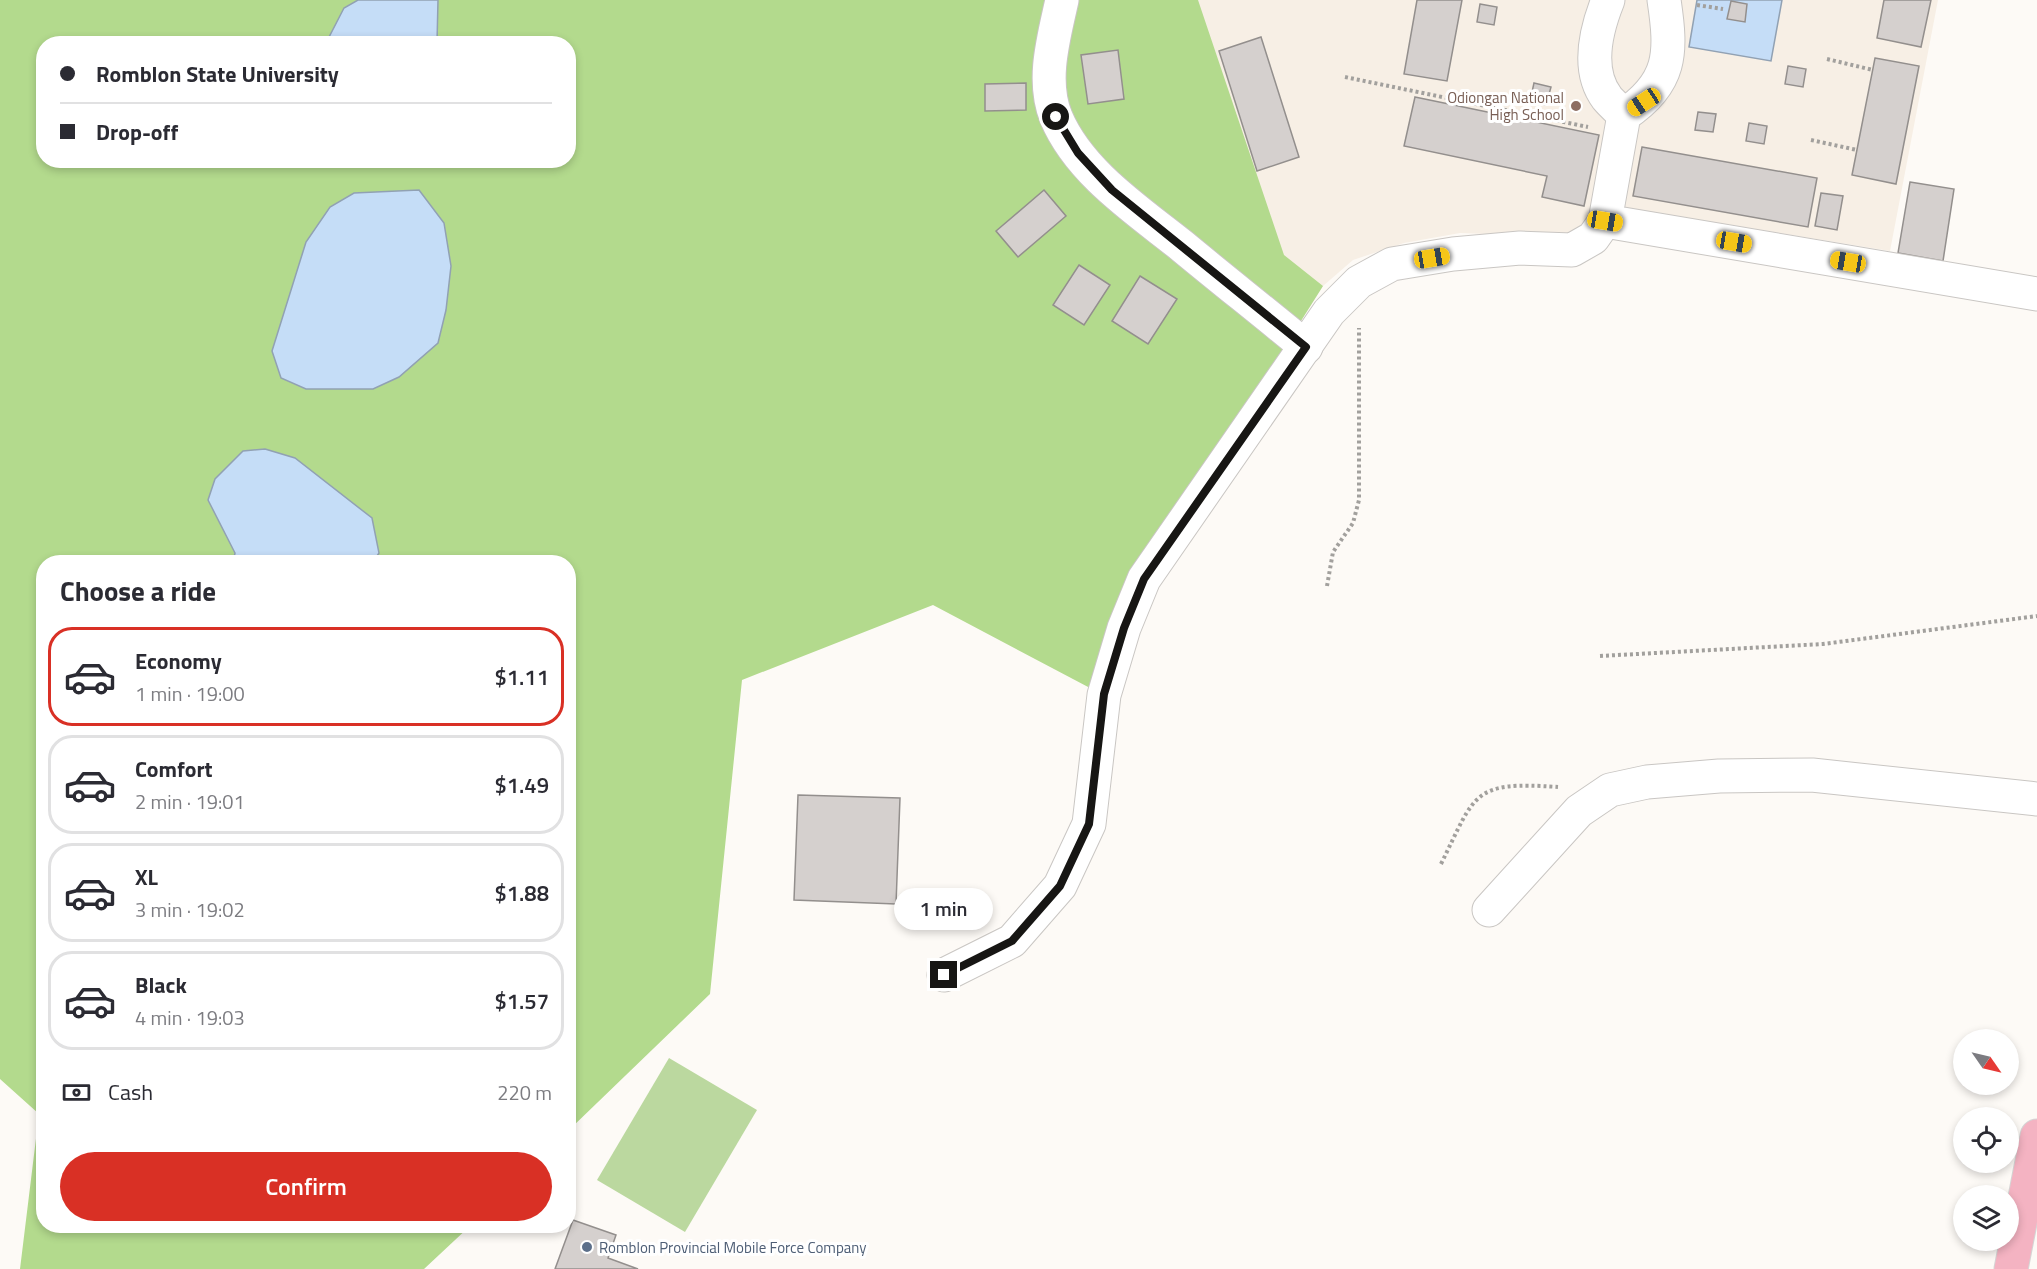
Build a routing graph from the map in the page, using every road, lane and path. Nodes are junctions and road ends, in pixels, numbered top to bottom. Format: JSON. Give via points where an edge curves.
{"nodes":[{"id":1,"x":1062,"y":0,"type":"edge"},
{"id":2,"x":1608,"y":0,"type":"edge"},
{"id":3,"x":1679,"y":2,"type":"edge"},
{"id":4,"x":1723,"y":9,"type":"dead end"},
{"id":5,"x":1827,"y":59,"type":"dead end"},
{"id":6,"x":1873,"y":70,"type":"dead end"},
{"id":7,"x":1345,"y":77,"type":"dead end"},
{"id":8,"x":1622,"y":124,"type":"junction"},
{"id":9,"x":1811,"y":140,"type":"dead end"},
{"id":10,"x":1857,"y":150,"type":"dead end"},
{"id":11,"x":1605,"y":221,"type":"junction"},
{"id":12,"x":1359,"y":282,"type":"junction"},
{"id":13,"x":2037,"y":294,"type":"edge"},
{"id":14,"x":1306,"y":347,"type":"junction"},
{"id":15,"x":1327,"y":586,"type":"dead end"},
{"id":16,"x":2037,"y":616,"type":"edge"},
{"id":17,"x":1600,"y":656,"type":"dead end"},
{"id":18,"x":1610,"y":790,"type":"junction"},
{"id":19,"x":2037,"y":799,"type":"edge"},
{"id":20,"x":1441,"y":864,"type":"dead end"},
{"id":21,"x":1489,"y":910,"type":"dead end"},
{"id":22,"x":944,"y":975,"type":"dead end"},
{"id":23,"x":2037,"y":1136,"type":"edge"},
{"id":24,"x":2011,"y":1269,"type":"edge"}],
"edges":[{"from":1,"to":14,"type":"street","via":[[1049,87],[1056,117],[1078,153],[1112,190]]},
{"from":2,"to":8,"type":"street","via":[[1595,43],[1596,71]]},
{"from":3,"to":4,"type":"path"},
{"from":3,"to":8,"type":"street","via":[[1661,79]]},
{"from":5,"to":6,"type":"path"},
{"from":7,"to":8,"type":"path"},
{"from":8,"to":11,"type":"street"},
{"from":9,"to":10,"type":"path"},
{"from":11,"to":12,"type":"street","via":[[1593,238],[1572,250],[1520,248],[1453,254],[1392,264]]},
{"from":11,"to":13,"type":"street"},
{"from":12,"to":14,"type":"street","via":[[1329,312]]},
{"from":12,"to":15,"type":"path","via":[[1359,500],[1353,523],[1333,552]]},
{"from":14,"to":22,"type":"street","via":[[1144,579],[1104,694],[1089,824],[1060,886],[1012,941]]},
{"from":16,"to":17,"type":"path","via":[[1822,644]]},
{"from":18,"to":19,"type":"street","via":[[1647,782],[1719,776],[1812,775]]},
{"from":18,"to":20,"type":"path","via":[[1499,786],[1480,795],[1469,807]]},
{"from":18,"to":21,"type":"street","via":[[1579,811]]},
{"from":23,"to":24,"type":"main road"}]}
